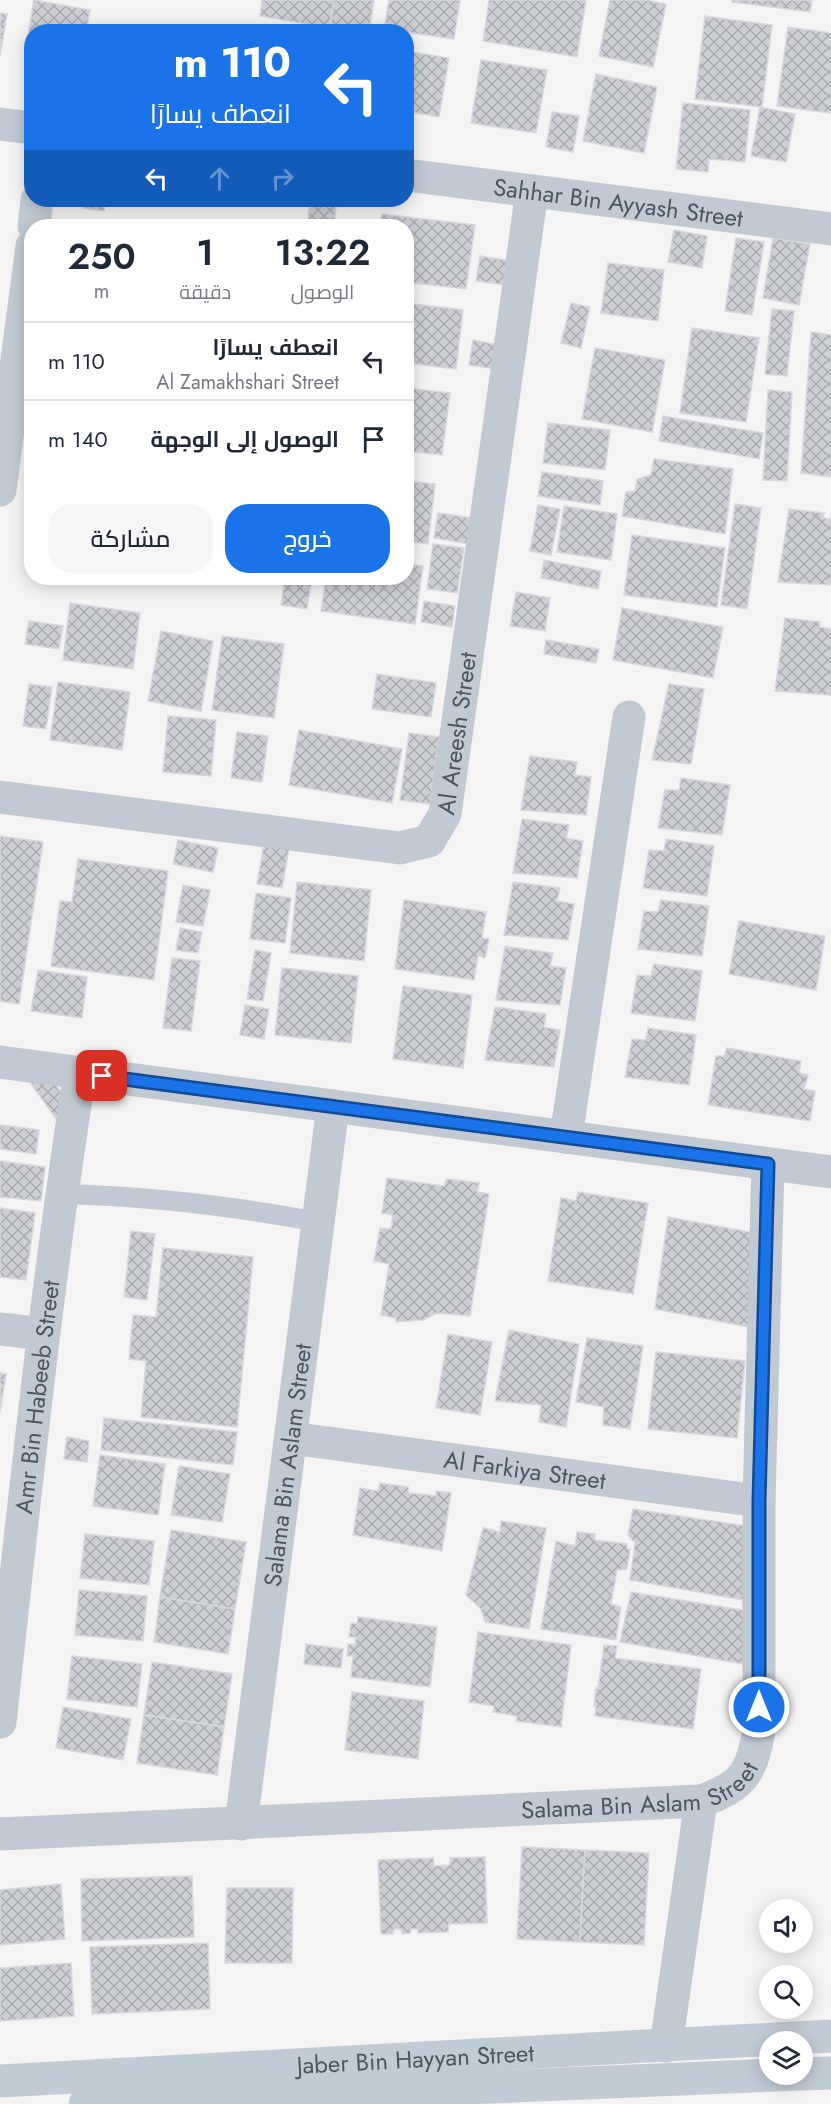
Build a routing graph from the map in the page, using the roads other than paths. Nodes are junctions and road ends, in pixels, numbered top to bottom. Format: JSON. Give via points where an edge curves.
{"nodes":[{"id":1,"x":0,"y":124,"type":"edge"},
{"id":2,"x":24,"y":127,"type":"edge"},
{"id":3,"x":414,"y":176,"type":"edge"},
{"id":4,"x":532,"y":191,"type":"junction"},
{"id":5,"x":831,"y":229,"type":"edge"},
{"id":6,"x":24,"y":307,"type":"edge"},
{"id":7,"x":0,"y":490,"type":"edge"},
{"id":8,"x":629,"y":717,"type":"dead end"},
{"id":9,"x":0,"y":796,"type":"edge"},
{"id":10,"x":0,"y":1062,"type":"edge"},
{"id":11,"x":80,"y":1073,"type":"junction"},
{"id":12,"x":333,"y":1106,"type":"junction"},
{"id":13,"x":566,"y":1137,"type":"junction"},
{"id":14,"x":768,"y":1164,"type":"junction"},
{"id":15,"x":831,"y":1172,"type":"edge"},
{"id":16,"x":61,"y":1194,"type":"junction"},
{"id":17,"x":318,"y":1222,"type":"junction"},
{"id":18,"x":0,"y":1329,"type":"edge"},
{"id":19,"x":43,"y":1334,"type":"junction"},
{"id":20,"x":291,"y":1438,"type":"junction"},
{"id":21,"x":759,"y":1501,"type":"junction"},
{"id":22,"x":7,"y":1586,"type":"edge"},
{"id":23,"x":0,"y":1722,"type":"edge"},
{"id":24,"x":700,"y":1801,"type":"junction"},
{"id":25,"x":241,"y":1824,"type":"junction"},
{"id":26,"x":0,"y":1834,"type":"edge"},
{"id":27,"x":831,"y":2036,"type":"edge"},
{"id":28,"x":666,"y":2046,"type":"junction"},
{"id":29,"x":489,"y":2056,"type":"junction"},
{"id":30,"x":831,"y":2073,"type":"edge"},
{"id":31,"x":813,"y":2074,"type":"edge"},
{"id":32,"x":759,"y":2077,"type":"edge"},
{"id":33,"x":0,"y":2081,"type":"edge"},
{"id":34,"x":492,"y":2096,"type":"edge"},
{"id":35,"x":85,"y":2104,"type":"edge"}],
"edges":[{"from":1,"to":2,"type":"street"},
{"from":3,"to":4,"type":"street","name":"Sahhar Bin Ayyash Street"},
{"from":4,"to":5,"type":"street","name":"Sahhar Bin Ayyash Street"},
{"from":4,"to":9,"type":"street","name":"Al Areesh Street","via":[[446,814],[429,841],[400,848]]},
{"from":6,"to":7,"type":"street"},
{"from":8,"to":13,"type":"street"},
{"from":10,"to":11,"type":"street"},
{"from":11,"to":12,"type":"street"},
{"from":11,"to":16,"type":"street","name":"Amr Bin Habeeb Street"},
{"from":12,"to":13,"type":"street"},
{"from":12,"to":17,"type":"street","name":"Salama Bin Aslam Street"},
{"from":13,"to":14,"type":"street"},
{"from":14,"to":15,"type":"street"},
{"from":14,"to":21,"type":"street","name":"Salama Bin Aslam Street"},
{"from":16,"to":17,"type":"lane","via":[[240,1208]]},
{"from":16,"to":19,"type":"street","name":"Amr Bin Habeeb Street"},
{"from":17,"to":20,"type":"street","name":"Salama Bin Aslam Street"},
{"from":18,"to":19,"type":"street"},
{"from":19,"to":22,"type":"street","name":"Amr Bin Habeeb Street"},
{"from":20,"to":21,"type":"street","name":"Al Farkiya Street"},
{"from":20,"to":25,"type":"street","name":"Salama Bin Aslam Street"},
{"from":21,"to":24,"type":"street","name":"Salama Bin Aslam Street","via":[[759,1730],[755,1756],[743,1777],[725,1793]]},
{"from":22,"to":23,"type":"street","name":"Amr Bin Habeeb Street"},
{"from":24,"to":25,"type":"street","name":"Salama Bin Aslam Street"},
{"from":24,"to":28,"type":"street"},
{"from":25,"to":26,"type":"street","name":"Salama Bin Aslam Street"},
{"from":27,"to":28,"type":"street","name":"Jaber Bin Hayyan Street"},
{"from":28,"to":29,"type":"street","name":"Jaber Bin Hayyan Street"},
{"from":29,"to":33,"type":"street","name":"Jaber Bin Hayyan Street"},
{"from":29,"to":34,"type":"street"},
{"from":30,"to":31,"type":"street","name":"Jaber Bin Hayyan Street"},
{"from":32,"to":34,"type":"street","name":"Jaber Bin Hayyan Street"},
{"from":34,"to":35,"type":"street","name":"Jaber Bin Hayyan Street"}]}
